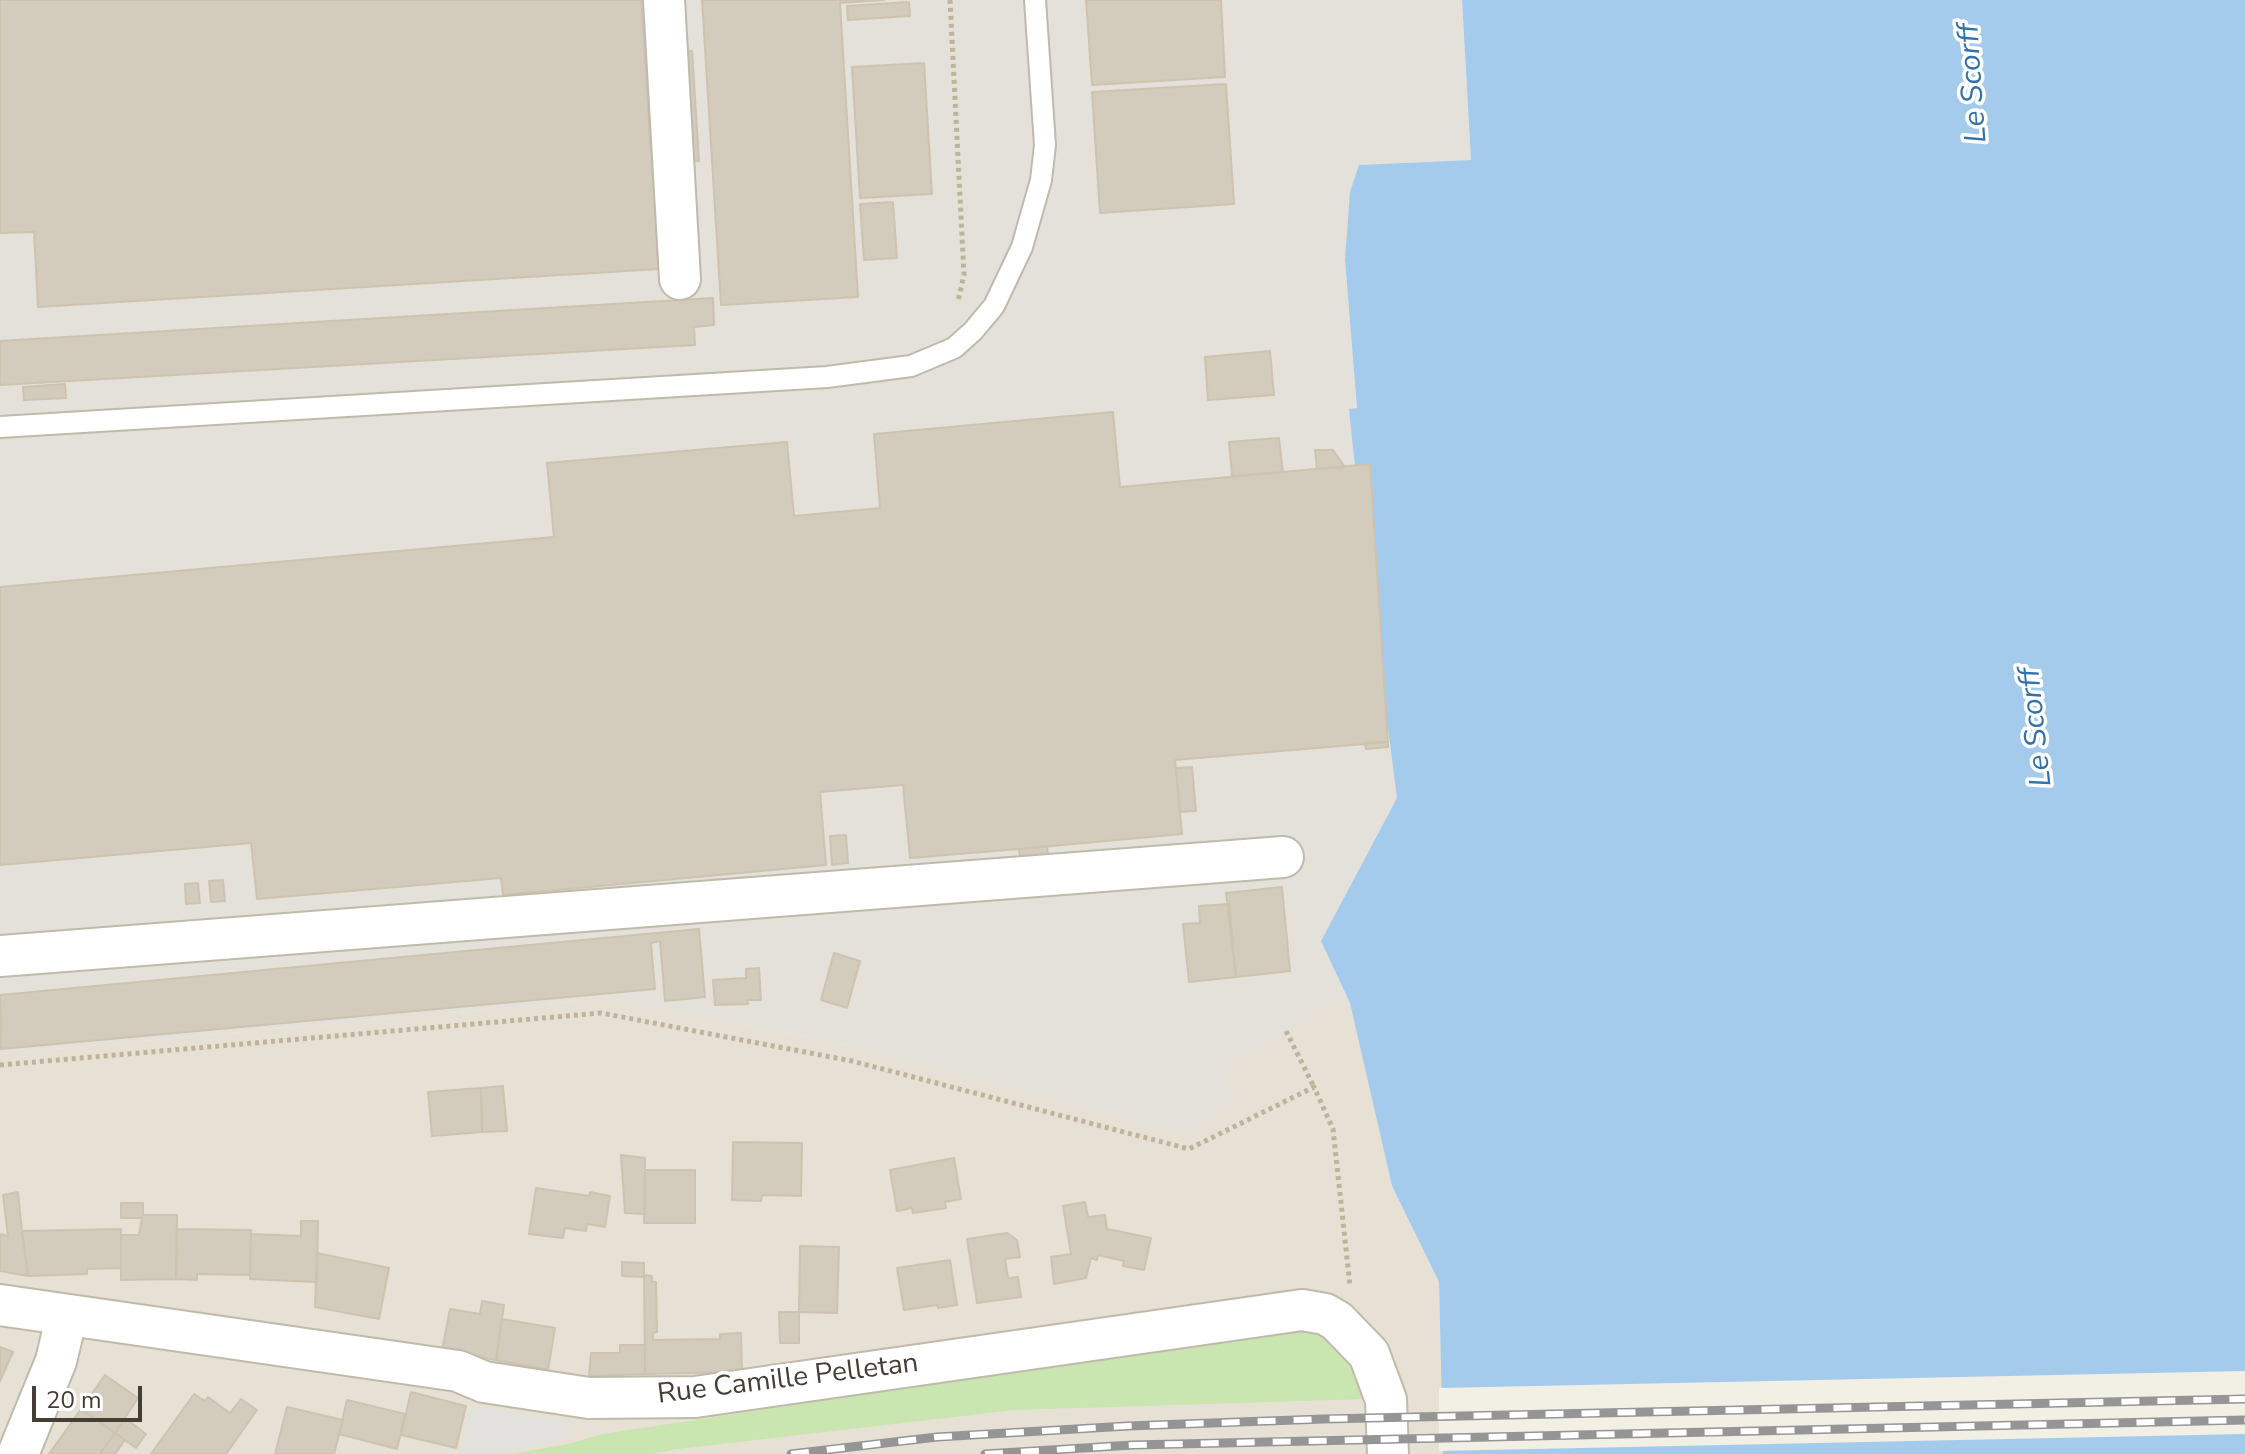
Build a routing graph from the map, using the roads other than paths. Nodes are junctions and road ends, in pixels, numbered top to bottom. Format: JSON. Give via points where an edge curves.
{"nodes":[{"id":1,"x":664,"y":0,"type":"edge"},
{"id":2,"x":1035,"y":0,"type":"edge"},
{"id":3,"x":680,"y":279,"type":"dead end"},
{"id":4,"x":0,"y":427,"type":"edge"},
{"id":5,"x":1283,"y":857,"type":"dead end"},
{"id":6,"x":0,"y":956,"type":"edge"},
{"id":7,"x":0,"y":1305,"type":"edge"},
{"id":8,"x":67,"y":1315,"type":"junction"},
{"id":9,"x":18,"y":1454,"type":"edge"},
{"id":10,"x":1388,"y":1454,"type":"edge"}],
"edges":[{"from":1,"to":3,"type":"street"},
{"from":2,"to":4,"type":"lane","via":[[1045,145],[1022,247],[994,306],[973,331],[954,348],[911,366],[827,377]]},
{"from":5,"to":6,"type":"street"},
{"from":7,"to":8,"type":"street","name":"Rue Camille Pelletan"},
{"from":8,"to":9,"type":"street","via":[[56,1361]]},
{"from":8,"to":10,"type":"street","name":"Rue Camille Pelletan","via":[[458,1371],[484,1382],[589,1398],[695,1397],[1302,1310],[1325,1314],[1342,1309],[1369,1354],[1386,1400]]}]}
